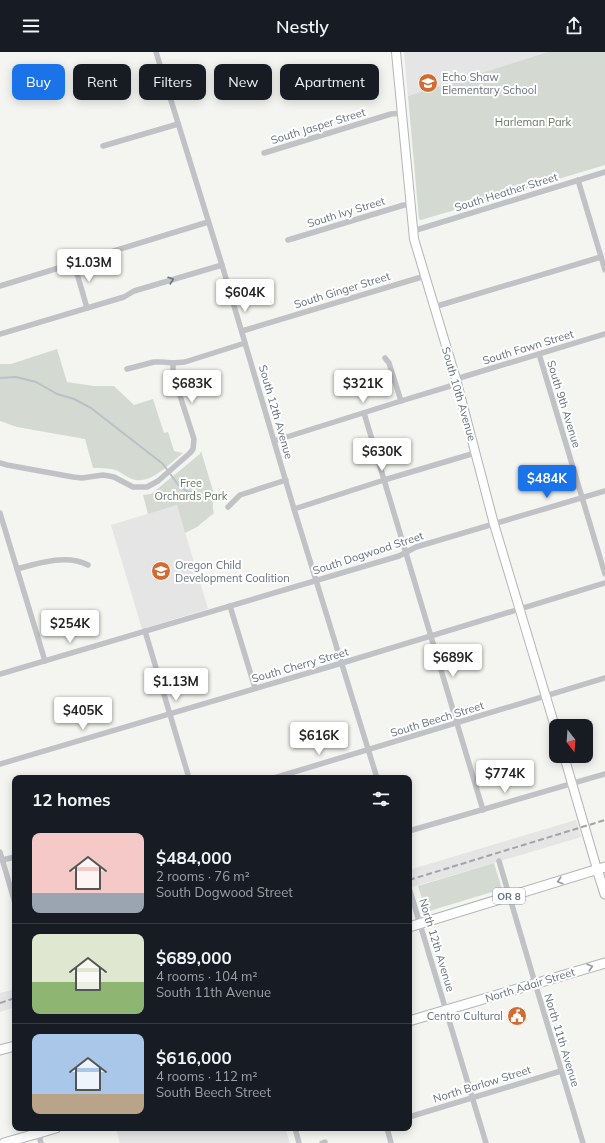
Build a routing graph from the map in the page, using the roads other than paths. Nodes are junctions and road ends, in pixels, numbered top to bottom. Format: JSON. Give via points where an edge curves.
{"nodes":[{"id":1,"x":156,"y":52,"type":"edge"},
{"id":2,"x":396,"y":52,"type":"edge"},
{"id":3,"x":402,"y":113,"type":"junction"},
{"id":4,"x":178,"y":124,"type":"junction"},
{"id":5,"x":103,"y":146,"type":"dead end"},
{"id":6,"x":264,"y":153,"type":"dead end"},
{"id":7,"x":605,"y":172,"type":"edge"},
{"id":8,"x":578,"y":180,"type":"junction"},
{"id":9,"x":410,"y":205,"type":"junction"},
{"id":10,"x":208,"y":222,"type":"junction"},
{"id":11,"x":413,"y":231,"type":"junction"},
{"id":12,"x":288,"y":240,"type":"dead end"},
{"id":13,"x":601,"y":257,"type":"junction"},
{"id":14,"x":74,"y":263,"type":"junction"},
{"id":15,"x":222,"y":265,"type":"junction"},
{"id":16,"x":605,"y":270,"type":"edge"},
{"id":17,"x":425,"y":276,"type":"junction"},
{"id":18,"x":0,"y":286,"type":"edge"},
{"id":19,"x":434,"y":307,"type":"junction"},
{"id":20,"x":87,"y":308,"type":"junction"},
{"id":21,"x":242,"y":331,"type":"junction"},
{"id":22,"x":0,"y":334,"type":"edge"},
{"id":23,"x":605,"y":334,"type":"edge"},
{"id":24,"x":245,"y":343,"type":"junction"},
{"id":25,"x":539,"y":354,"type":"junction"},
{"id":26,"x":384,"y":358,"type":"dead end"},
{"id":27,"x":173,"y":363,"type":"junction"},
{"id":28,"x":127,"y":369,"type":"dead end"},
{"id":29,"x":457,"y":382,"type":"junction"},
{"id":30,"x":401,"y":401,"type":"junction"},
{"id":31,"x":364,"y":413,"type":"junction"},
{"id":32,"x":274,"y":440,"type":"junction"},
{"id":33,"x":476,"y":454,"type":"junction"},
{"id":34,"x":0,"y":463,"type":"edge"},
{"id":35,"x":286,"y":480,"type":"junction"},
{"id":36,"x":384,"y":480,"type":"junction"},
{"id":37,"x":605,"y":491,"type":"edge"},
{"id":38,"x":582,"y":498,"type":"junction"},
{"id":39,"x":228,"y":507,"type":"dead end"},
{"id":40,"x":294,"y":509,"type":"junction"},
{"id":41,"x":0,"y":513,"type":"edge"},
{"id":42,"x":494,"y":524,"type":"junction"},
{"id":43,"x":406,"y":552,"type":"junction"},
{"id":44,"x":88,"y":566,"type":"dead end"},
{"id":45,"x":17,"y":569,"type":"junction"},
{"id":46,"x":605,"y":574,"type":"edge"},
{"id":47,"x":316,"y":580,"type":"junction"},
{"id":48,"x":605,"y":583,"type":"edge"},
{"id":49,"x":230,"y":606,"type":"junction"},
{"id":50,"x":520,"y":610,"type":"junction"},
{"id":51,"x":145,"y":631,"type":"junction"},
{"id":52,"x":431,"y":636,"type":"junction"},
{"id":53,"x":45,"y":661,"type":"junction"},
{"id":54,"x":342,"y":663,"type":"junction"},
{"id":55,"x":0,"y":674,"type":"edge"},
{"id":56,"x":605,"y":678,"type":"edge"},
{"id":57,"x":255,"y":688,"type":"junction"},
{"id":58,"x":546,"y":696,"type":"junction"},
{"id":59,"x":170,"y":714,"type":"junction"},
{"id":60,"x":553,"y":719,"type":"edge"},
{"id":61,"x":457,"y":723,"type":"junction"},
{"id":62,"x":368,"y":750,"type":"junction"},
{"id":63,"x":566,"y":763,"type":"edge"},
{"id":64,"x":0,"y":764,"type":"edge"},
{"id":65,"x":605,"y":774,"type":"edge"},
{"id":66,"x":188,"y":775,"type":"edge"},
{"id":67,"x":287,"y":775,"type":"edge"},
{"id":68,"x":376,"y":775,"type":"edge"},
{"id":69,"x":572,"y":783,"type":"junction"},
{"id":70,"x":483,"y":810,"type":"junction"},
{"id":71,"x":412,"y":830,"type":"edge"},
{"id":72,"x":0,"y":852,"type":"edge"},
{"id":73,"x":12,"y":858,"type":"edge"},
{"id":74,"x":2,"y":860,"type":"junction"},
{"id":75,"x":499,"y":861,"type":"dead end"},
{"id":76,"x":601,"y":868,"type":"edge"},
{"id":77,"x":12,"y":893,"type":"edge"},
{"id":78,"x":605,"y":894,"type":"edge"},
{"id":79,"x":510,"y":896,"type":"junction"},
{"id":80,"x":412,"y":897,"type":"edge"},
{"id":81,"x":420,"y":923,"type":"junction"},
{"id":82,"x":412,"y":926,"type":"edge"},
{"id":83,"x":605,"y":963,"type":"edge"},
{"id":84,"x":535,"y":983,"type":"junction"},
{"id":85,"x":446,"y":1010,"type":"junction"},
{"id":86,"x":412,"y":1020,"type":"edge"},
{"id":87,"x":12,"y":1048,"type":"edge"},
{"id":88,"x":0,"y":1050,"type":"edge"},
{"id":89,"x":561,"y":1071,"type":"junction"},
{"id":90,"x":472,"y":1097,"type":"junction"},
{"id":91,"x":412,"y":1115,"type":"edge"},
{"id":92,"x":38,"y":1131,"type":"edge"},
{"id":93,"x":296,"y":1131,"type":"edge"},
{"id":94,"x":388,"y":1131,"type":"edge"},
{"id":95,"x":4,"y":1143,"type":"edge"},
{"id":96,"x":41,"y":1143,"type":"edge"},
{"id":97,"x":299,"y":1143,"type":"edge"},
{"id":98,"x":392,"y":1143,"type":"edge"},
{"id":99,"x":486,"y":1143,"type":"edge"},
{"id":100,"x":583,"y":1143,"type":"edge"}],
"edges":[{"from":1,"to":4,"type":"street","name":"South 12th Avenue"},
{"from":2,"to":3,"type":"main road","name":"South 10th Avenue"},
{"from":3,"to":6,"type":"street","name":"South Jasper Street","via":[[391,114]]},
{"from":3,"to":9,"type":"main road","name":"South 10th Avenue"},
{"from":4,"to":5,"type":"street"},
{"from":4,"to":10,"type":"street","name":"South 12th Avenue"},
{"from":7,"to":8,"type":"street","name":"South Heather Street"},
{"from":8,"to":11,"type":"street","name":"South Heather Street"},
{"from":8,"to":13,"type":"street"},
{"from":9,"to":11,"type":"main road","name":"South 10th Avenue"},
{"from":9,"to":12,"type":"street","name":"South Ivy Street"},
{"from":10,"to":14,"type":"street"},
{"from":10,"to":15,"type":"street","name":"South 12th Avenue"},
{"from":11,"to":17,"type":"main road","name":"South 10th Avenue"},
{"from":13,"to":16,"type":"street"},
{"from":13,"to":19,"type":"street"},
{"from":14,"to":18,"type":"street"},
{"from":14,"to":20,"type":"street"},
{"from":20,"to":15,"type":"street","one_way":true},
{"from":15,"to":21,"type":"street","name":"South 12th Avenue"},
{"from":17,"to":19,"type":"main road","name":"South 10th Avenue"},
{"from":17,"to":21,"type":"street","name":"South Ginger Street"},
{"from":19,"to":29,"type":"main road","name":"South 10th Avenue"},
{"from":20,"to":22,"type":"street"},
{"from":21,"to":24,"type":"street","name":"South 12th Avenue"},
{"from":23,"to":25,"type":"street","name":"South Fawn Street"},
{"from":24,"to":27,"type":"street","via":[[185,362]]},
{"from":24,"to":32,"type":"street","name":"South 12th Avenue"},
{"from":25,"to":29,"type":"street","name":"South Fawn Street"},
{"from":25,"to":38,"type":"street","name":"South 9th Avenue"},
{"from":26,"to":30,"type":"street","via":[[389,363]]},
{"from":27,"to":28,"type":"street","via":[[154,362]]},
{"from":27,"to":34,"type":"street","via":[[173,374],[193,434],[194,445],[190,453],[152,485],[132,487],[109,476],[73,477]]},
{"from":29,"to":30,"type":"street","name":"South Fawn Street"},
{"from":29,"to":33,"type":"main road","name":"South 10th Avenue"},
{"from":30,"to":31,"type":"street","name":"South Fawn Street"},
{"from":31,"to":32,"type":"street","name":"South Fawn Street"},
{"from":31,"to":36,"type":"street"},
{"from":32,"to":35,"type":"street","name":"South 12th Avenue"},
{"from":33,"to":36,"type":"street"},
{"from":33,"to":42,"type":"main road","name":"South 10th Avenue"},
{"from":35,"to":39,"type":"street","via":[[240,495]]},
{"from":35,"to":40,"type":"street","name":"South 12th Avenue"},
{"from":36,"to":40,"type":"street"},
{"from":36,"to":43,"type":"street"},
{"from":37,"to":38,"type":"street","name":"South Dogwood Street"},
{"from":38,"to":42,"type":"street","name":"South Dogwood Street"},
{"from":38,"to":46,"type":"street","name":"South 9th Avenue"},
{"from":40,"to":47,"type":"street","name":"South 12th Avenue"},
{"from":41,"to":45,"type":"street"},
{"from":42,"to":43,"type":"street","name":"South Dogwood Street"},
{"from":42,"to":50,"type":"main road","name":"South 10th Avenue"},
{"from":43,"to":47,"type":"street","name":"South Dogwood Street"},
{"from":43,"to":52,"type":"street"},
{"from":44,"to":45,"type":"street","via":[[82,562],[61,559]]},
{"from":45,"to":53,"type":"street"},
{"from":47,"to":49,"type":"street","name":"South Dogwood Street"},
{"from":47,"to":54,"type":"street","name":"South 12th Avenue"},
{"from":48,"to":50,"type":"street","name":"South Cherry Street"},
{"from":49,"to":51,"type":"street","name":"South Dogwood Street"},
{"from":49,"to":57,"type":"street"},
{"from":50,"to":52,"type":"street","name":"South Cherry Street"},
{"from":50,"to":58,"type":"main road","name":"South 10th Avenue"},
{"from":51,"to":53,"type":"street","name":"South Dogwood Street"},
{"from":51,"to":59,"type":"street"},
{"from":52,"to":54,"type":"street","name":"South Cherry Street"},
{"from":52,"to":61,"type":"street"},
{"from":53,"to":55,"type":"street","name":"South Dogwood Street"},
{"from":54,"to":57,"type":"street","name":"South Cherry Street"},
{"from":54,"to":62,"type":"street","name":"South 12th Avenue"},
{"from":56,"to":58,"type":"street","name":"South Beech Street"},
{"from":57,"to":59,"type":"street","name":"South Cherry Street"},
{"from":58,"to":60,"type":"main road","name":"South 10th Avenue"},
{"from":58,"to":61,"type":"street","name":"South Beech Street"},
{"from":59,"to":64,"type":"street","name":"South Cherry Street"},
{"from":59,"to":66,"type":"street"},
{"from":61,"to":62,"type":"street","name":"South Beech Street"},
{"from":61,"to":70,"type":"street"},
{"from":62,"to":67,"type":"street","name":"South Beech Street"},
{"from":62,"to":68,"type":"street","name":"South 12th Avenue"},
{"from":63,"to":69,"type":"main road"},
{"from":65,"to":69,"type":"street"},
{"from":69,"to":70,"type":"street"},
{"from":69,"to":76,"type":"main road"},
{"from":70,"to":71,"type":"street"},
{"from":72,"to":74,"type":"street"},
{"from":73,"to":74,"type":"street"},
{"from":74,"to":77,"type":"street"},
{"from":75,"to":79,"type":"street","name":"North 11th Avenue"},
{"from":76,"to":78,"type":"main road"},
{"from":76,"to":79,"type":"main road","number":"OR 8","one_way":true},
{"from":79,"to":81,"type":"main road","number":"OR 8"},
{"from":79,"to":84,"type":"street","name":"North 11th Avenue"},
{"from":80,"to":81,"type":"street","name":"North 12th Avenue"},
{"from":81,"to":82,"type":"main road","number":"OR 8"},
{"from":81,"to":85,"type":"street","name":"North 12th Avenue"},
{"from":84,"to":83,"type":"main road","name":"North Adair Street","one_way":true},
{"from":84,"to":85,"type":"main road","name":"North Adair Street"},
{"from":84,"to":89,"type":"street","name":"North 11th Avenue"},
{"from":85,"to":86,"type":"main road","name":"North Adair Street"},
{"from":85,"to":90,"type":"street","name":"North 12th Avenue"},
{"from":87,"to":88,"type":"main road"},
{"from":89,"to":90,"type":"street","name":"North Barlow Street"},
{"from":89,"to":100,"type":"street","name":"North 11th Avenue"},
{"from":90,"to":91,"type":"street","name":"North Barlow Street"},
{"from":90,"to":99,"type":"street","name":"North 12th Avenue"},
{"from":92,"to":95,"type":"main road"},
{"from":92,"to":96,"type":"street"},
{"from":93,"to":97,"type":"street"},
{"from":94,"to":98,"type":"street"}]}
